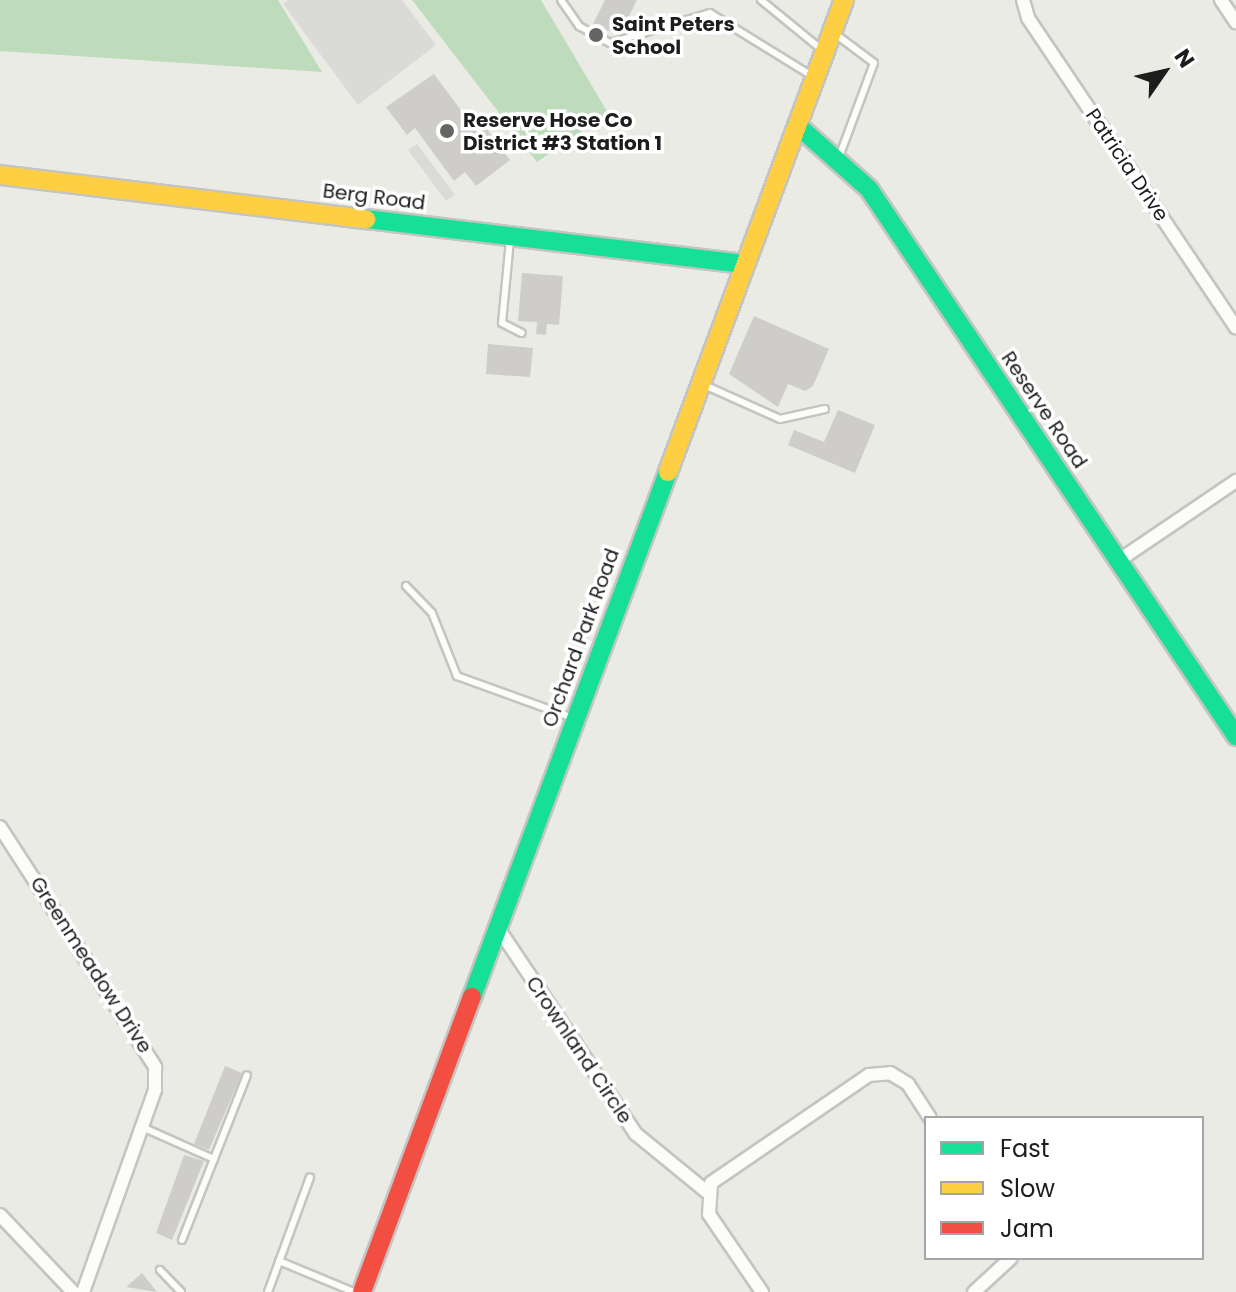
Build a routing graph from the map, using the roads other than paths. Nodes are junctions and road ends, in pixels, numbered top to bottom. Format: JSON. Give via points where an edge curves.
{"nodes":[{"id":1,"x":561,"y":0,"type":"edge"},
{"id":2,"x":761,"y":0,"type":"edge"},
{"id":3,"x":844,"y":0,"type":"edge"},
{"id":4,"x":1023,"y":0,"type":"edge"},
{"id":5,"x":1221,"y":0,"type":"edge"},
{"id":6,"x":1236,"y":22,"type":"edge"},
{"id":7,"x":832,"y":32,"type":"junction"},
{"id":8,"x":825,"y":52,"type":"junction"},
{"id":9,"x":815,"y":78,"type":"junction"},
{"id":10,"x":797,"y":125,"type":"junction"},
{"id":11,"x":838,"y":161,"type":"junction"},
{"id":12,"x":0,"y":175,"type":"edge"},
{"id":13,"x":510,"y":236,"type":"junction"},
{"id":14,"x":743,"y":264,"type":"junction"},
{"id":15,"x":1236,"y":328,"type":"edge"},
{"id":16,"x":522,"y":333,"type":"dead end"},
{"id":17,"x":699,"y":383,"type":"junction"},
{"id":18,"x":825,"y":409,"type":"dead end"},
{"id":19,"x":1236,"y":481,"type":"edge"},
{"id":20,"x":1118,"y":561,"type":"junction"},
{"id":21,"x":406,"y":586,"type":"dead end"},
{"id":22,"x":574,"y":719,"type":"junction"},
{"id":23,"x":1234,"y":730,"type":"edge"},
{"id":24,"x":0,"y":827,"type":"edge"},
{"id":25,"x":498,"y":928,"type":"junction"},
{"id":26,"x":247,"y":1075,"type":"dead end"},
{"id":27,"x":929,"y":1116,"type":"edge"},
{"id":28,"x":142,"y":1127,"type":"junction"},
{"id":29,"x":214,"y":1159,"type":"junction"},
{"id":30,"x":310,"y":1177,"type":"dead end"},
{"id":31,"x":708,"y":1193,"type":"junction"},
{"id":32,"x":0,"y":1215,"type":"edge"},
{"id":33,"x":182,"y":1240,"type":"dead end"},
{"id":34,"x":1009,"y":1260,"type":"edge"},
{"id":35,"x":279,"y":1261,"type":"junction"},
{"id":36,"x":160,"y":1270,"type":"dead end"},
{"id":37,"x":73,"y":1292,"type":"edge"},
{"id":38,"x":83,"y":1292,"type":"edge"},
{"id":39,"x":181,"y":1292,"type":"edge"},
{"id":40,"x":268,"y":1292,"type":"edge"},
{"id":41,"x":354,"y":1292,"type":"edge"},
{"id":42,"x":362,"y":1292,"type":"edge"},
{"id":43,"x":762,"y":1292,"type":"edge"},
{"id":44,"x":974,"y":1292,"type":"edge"}],
"edges":[{"from":1,"to":9,"type":"lane","via":[[579,26],[610,43],[710,13]]},
{"from":2,"to":8,"type":"lane"},
{"from":3,"to":7,"type":"street","name":"Orchard Park Road"},
{"from":4,"to":15,"type":"street","name":"Patricia Drive","via":[[1028,18]]},
{"from":5,"to":6,"type":"street"},
{"from":7,"to":8,"type":"street","name":"Orchard Park Road"},
{"from":7,"to":11,"type":"lane","via":[[874,63]]},
{"from":8,"to":9,"type":"street","name":"Orchard Park Road"},
{"from":9,"to":10,"type":"street","name":"Orchard Park Road"},
{"from":10,"to":11,"type":"street","name":"Reserve Road"},
{"from":10,"to":14,"type":"street","name":"Orchard Park Road"},
{"from":11,"to":20,"type":"street","name":"Reserve Road","via":[[869,189]]},
{"from":12,"to":13,"type":"street","name":"Berg Road"},
{"from":13,"to":14,"type":"street","name":"Berg Road"},
{"from":13,"to":16,"type":"lane","via":[[502,323]]},
{"from":14,"to":17,"type":"street","name":"Orchard Park Road"},
{"from":17,"to":18,"type":"lane","via":[[780,419]]},
{"from":17,"to":22,"type":"street","name":"Orchard Park Road"},
{"from":19,"to":20,"type":"street"},
{"from":20,"to":23,"type":"street","name":"Reserve Road"},
{"from":21,"to":22,"type":"lane","via":[[432,613],[457,676]]},
{"from":22,"to":25,"type":"street","name":"Orchard Park Road"},
{"from":24,"to":28,"type":"street","name":"Greenmeadow Drive","via":[[152,1056],[155,1090]]},
{"from":25,"to":31,"type":"street","name":"Crownland Circle","via":[[636,1134]]},
{"from":25,"to":42,"type":"street","name":"Orchard Park Road"},
{"from":26,"to":29,"type":"lane"},
{"from":27,"to":31,"type":"street","via":[[908,1084],[890,1073],[869,1075],[719,1176]]},
{"from":28,"to":29,"type":"lane"},
{"from":28,"to":38,"type":"street","name":"Greenmeadow Drive"},
{"from":29,"to":33,"type":"lane"},
{"from":30,"to":35,"type":"lane"},
{"from":31,"to":43,"type":"street","via":[[709,1214]]},
{"from":32,"to":37,"type":"street"},
{"from":34,"to":44,"type":"street"},
{"from":35,"to":40,"type":"lane"},
{"from":35,"to":41,"type":"lane"},
{"from":36,"to":39,"type":"lane"}]}
